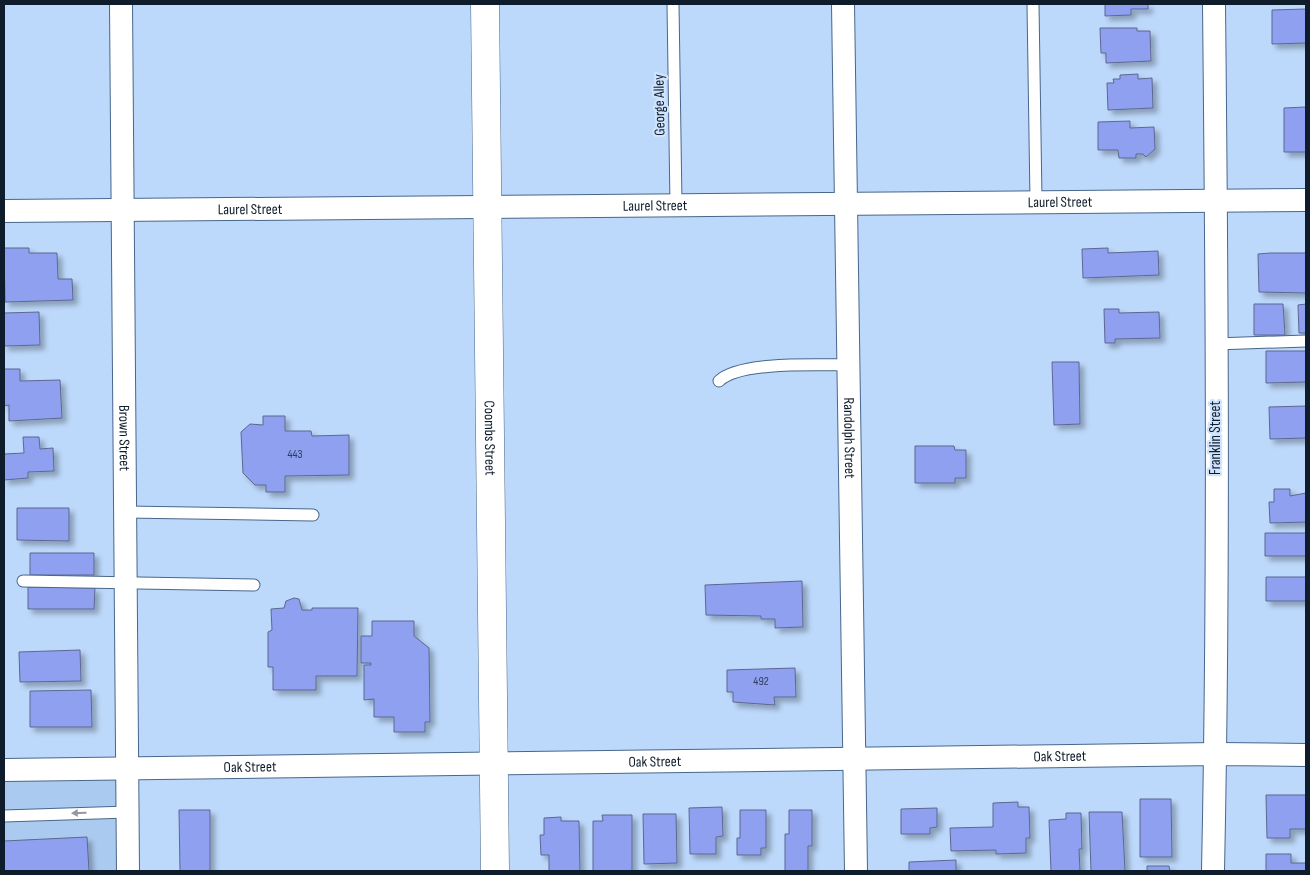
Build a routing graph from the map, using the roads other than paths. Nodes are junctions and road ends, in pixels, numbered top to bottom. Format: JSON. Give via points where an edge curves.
{"nodes":[{"id":1,"x":121,"y":4,"type":"edge"},
{"id":2,"x":485,"y":4,"type":"edge"},
{"id":3,"x":673,"y":4,"type":"edge"},
{"id":4,"x":844,"y":4,"type":"edge"},
{"id":5,"x":1032,"y":4,"type":"edge"},
{"id":6,"x":1214,"y":4,"type":"edge"},
{"id":7,"x":1306,"y":200,"type":"edge"},
{"id":8,"x":1216,"y":201,"type":"junction"},
{"id":9,"x":845,"y":202,"type":"junction"},
{"id":10,"x":1036,"y":202,"type":"junction"},
{"id":11,"x":676,"y":205,"type":"junction"},
{"id":12,"x":487,"y":208,"type":"junction"},
{"id":13,"x":123,"y":210,"type":"junction"},
{"id":14,"x":4,"y":211,"type":"edge"},
{"id":15,"x":1306,"y":341,"type":"edge"},
{"id":16,"x":1215,"y":344,"type":"junction"},
{"id":17,"x":848,"y":365,"type":"junction"},
{"id":18,"x":719,"y":381,"type":"dead end"},
{"id":19,"x":126,"y":512,"type":"junction"},
{"id":20,"x":313,"y":515,"type":"dead end"},
{"id":21,"x":24,"y":581,"type":"dead end"},
{"id":22,"x":126,"y":583,"type":"junction"},
{"id":23,"x":254,"y":585,"type":"dead end"},
{"id":24,"x":1216,"y":754,"type":"junction"},
{"id":25,"x":1306,"y":754,"type":"edge"},
{"id":26,"x":854,"y":760,"type":"junction"},
{"id":27,"x":495,"y":765,"type":"junction"},
{"id":28,"x":128,"y":768,"type":"junction"},
{"id":29,"x":4,"y":770,"type":"edge"},
{"id":30,"x":128,"y":812,"type":"junction"},
{"id":31,"x":4,"y":816,"type":"edge"},
{"id":32,"x":128,"y":871,"type":"edge"},
{"id":33,"x":495,"y":871,"type":"edge"},
{"id":34,"x":856,"y":871,"type":"edge"},
{"id":35,"x":1213,"y":871,"type":"edge"}],
"edges":[{"from":1,"to":13,"type":"street","name":"Brown Street"},
{"from":2,"to":12,"type":"street","name":"Coombs Street"},
{"from":3,"to":11,"type":"lane","name":"George Alley"},
{"from":4,"to":9,"type":"street","name":"Randolph Street"},
{"from":5,"to":10,"type":"lane"},
{"from":6,"to":8,"type":"street","name":"Franklin Street"},
{"from":7,"to":8,"type":"street","name":"Laurel Street"},
{"from":8,"to":10,"type":"street","name":"Laurel Street"},
{"from":8,"to":16,"type":"street","name":"Franklin Street"},
{"from":9,"to":10,"type":"street","name":"Laurel Street"},
{"from":9,"to":11,"type":"street","name":"Laurel Street"},
{"from":9,"to":17,"type":"street","name":"Randolph Street"},
{"from":11,"to":12,"type":"street","name":"Laurel Street"},
{"from":12,"to":13,"type":"street","name":"Laurel Street"},
{"from":12,"to":27,"type":"street","name":"Coombs Street"},
{"from":13,"to":14,"type":"street","name":"Laurel Street"},
{"from":13,"to":19,"type":"street","name":"Brown Street"},
{"from":15,"to":16,"type":"lane"},
{"from":16,"to":24,"type":"street","name":"Franklin Street"},
{"from":17,"to":18,"type":"lane","via":[[753,369],[726,374]]},
{"from":17,"to":26,"type":"street","name":"Randolph Street"},
{"from":19,"to":20,"type":"lane"},
{"from":19,"to":22,"type":"street","name":"Brown Street"},
{"from":21,"to":22,"type":"lane"},
{"from":22,"to":23,"type":"lane"},
{"from":22,"to":28,"type":"street","name":"Brown Street"},
{"from":24,"to":25,"type":"street","name":"Oak Street"},
{"from":24,"to":26,"type":"street","name":"Oak Street"},
{"from":24,"to":35,"type":"street","name":"Franklin Street"},
{"from":26,"to":27,"type":"street","name":"Oak Street"},
{"from":26,"to":34,"type":"street","name":"Randolph Street"},
{"from":27,"to":28,"type":"street","name":"Oak Street"},
{"from":27,"to":33,"type":"street","name":"Coombs Street"},
{"from":28,"to":29,"type":"street","name":"Oak Street"},
{"from":28,"to":30,"type":"street","name":"Brown Street"},
{"from":30,"to":31,"type":"lane","one_way":true},
{"from":30,"to":32,"type":"street","name":"Brown Street"}]}
